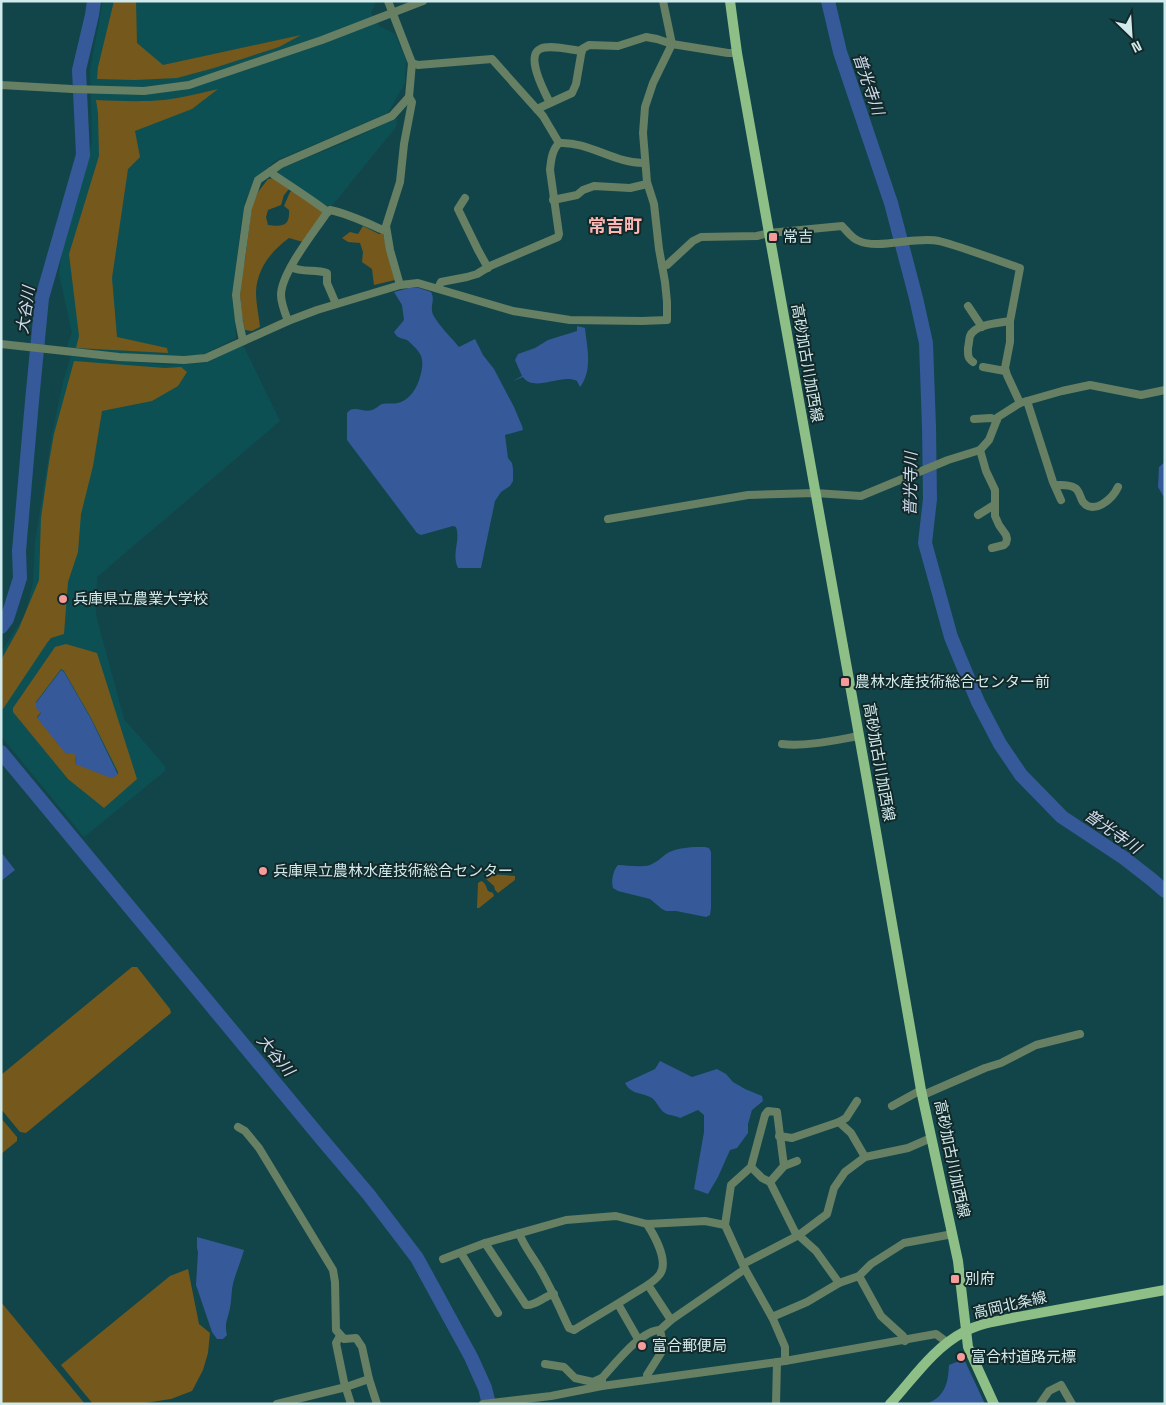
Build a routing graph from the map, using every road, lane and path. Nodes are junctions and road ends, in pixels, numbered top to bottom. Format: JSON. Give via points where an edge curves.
{"nodes":[{"id":1,"x":388,"y":1,"type":"edge"},
{"id":2,"x":422,"y":1,"type":"edge"},
{"id":3,"x":663,"y":1,"type":"edge"},
{"id":4,"x":730,"y":1,"type":"edge"},
{"id":5,"x":392,"y":13,"type":"junction"},
{"id":6,"x":672,"y":44,"type":"junction"},
{"id":7,"x":582,"y":51,"type":"junction"},
{"id":8,"x":738,"y":53,"type":"junction"},
{"id":9,"x":412,"y":63,"type":"junction"},
{"id":10,"x":1,"y":84,"type":"edge"},
{"id":11,"x":409,"y":97,"type":"junction"},
{"id":12,"x":550,"y":103,"type":"junction"},
{"id":13,"x":537,"y":109,"type":"junction"},
{"id":14,"x":559,"y":142,"type":"junction"},
{"id":15,"x":645,"y":163,"type":"junction"},
{"id":16,"x":271,"y":171,"type":"junction"},
{"id":17,"x":647,"y":184,"type":"junction"},
{"id":18,"x":465,"y":198,"type":"dead end"},
{"id":19,"x":553,"y":200,"type":"junction"},
{"id":20,"x":328,"y":212,"type":"junction"},
{"id":21,"x":386,"y":230,"type":"junction"},
{"id":22,"x":769,"y":233,"type":"junction"},
{"id":23,"x":662,"y":265,"type":"junction"},
{"id":24,"x":291,"y":267,"type":"junction"},
{"id":25,"x":488,"y":268,"type":"junction"},
{"id":26,"x":400,"y":285,"type":"junction"},
{"id":27,"x":438,"y":288,"type":"junction"},
{"id":28,"x":336,"y":304,"type":"junction"},
{"id":29,"x":968,"y":306,"type":"dead end"},
{"id":30,"x":288,"y":321,"type":"junction"},
{"id":31,"x":1010,"y":321,"type":"junction"},
{"id":32,"x":982,"y":327,"type":"junction"},
{"id":33,"x":243,"y":341,"type":"junction"},
{"id":34,"x":1,"y":344,"type":"edge"},
{"id":35,"x":973,"y":362,"type":"dead end"},
{"id":36,"x":983,"y":367,"type":"dead end"},
{"id":37,"x":1006,"y":371,"type":"junction"},
{"id":38,"x":1165,"y":390,"type":"edge"},
{"id":39,"x":1023,"y":402,"type":"junction"},
{"id":40,"x":974,"y":419,"type":"dead end"},
{"id":41,"x":997,"y":420,"type":"junction"},
{"id":42,"x":980,"y":450,"type":"junction"},
{"id":43,"x":1055,"y":486,"type":"junction"},
{"id":44,"x":1118,"y":487,"type":"dead end"},
{"id":45,"x":815,"y":493,"type":"junction"},
{"id":46,"x":1061,"y":500,"type":"dead end"},
{"id":47,"x":994,"y":505,"type":"junction"},
{"id":48,"x":978,"y":515,"type":"dead end"},
{"id":49,"x":608,"y":519,"type":"dead end"},
{"id":50,"x":992,"y":548,"type":"dead end"},
{"id":51,"x":859,"y":736,"type":"junction"},
{"id":52,"x":782,"y":744,"type":"dead end"},
{"id":53,"x":1080,"y":1034,"type":"dead end"},
{"id":54,"x":922,"y":1093,"type":"junction"},
{"id":55,"x":857,"y":1101,"type":"dead end"},
{"id":56,"x":892,"y":1106,"type":"dead end"},
{"id":57,"x":839,"y":1122,"type":"junction"},
{"id":58,"x":238,"y":1126,"type":"dead end"},
{"id":59,"x":779,"y":1136,"type":"junction"},
{"id":60,"x":931,"y":1138,"type":"junction"},
{"id":61,"x":865,"y":1157,"type":"junction"},
{"id":62,"x":797,"y":1161,"type":"dead end"},
{"id":63,"x":751,"y":1166,"type":"junction"},
{"id":64,"x":784,"y":1166,"type":"junction"},
{"id":65,"x":770,"y":1182,"type":"junction"},
{"id":66,"x":647,"y":1224,"type":"junction"},
{"id":67,"x":725,"y":1225,"type":"junction"},
{"id":68,"x":519,"y":1233,"type":"junction"},
{"id":69,"x":953,"y":1234,"type":"junction"},
{"id":70,"x":799,"y":1235,"type":"junction"},
{"id":71,"x":485,"y":1243,"type":"junction"},
{"id":72,"x":461,"y":1253,"type":"junction"},
{"id":73,"x":443,"y":1259,"type":"dead end"},
{"id":74,"x":744,"y":1266,"type":"junction"},
{"id":75,"x":859,"y":1276,"type":"junction"},
{"id":76,"x":839,"y":1283,"type":"junction"},
{"id":77,"x":648,"y":1285,"type":"junction"},
{"id":78,"x":1165,"y":1290,"type":"edge"},
{"id":79,"x":554,"y":1294,"type":"junction"},
{"id":80,"x":618,"y":1304,"type":"junction"},
{"id":81,"x":498,"y":1312,"type":"dead end"},
{"id":82,"x":772,"y":1317,"type":"junction"},
{"id":83,"x":671,"y":1320,"type":"junction"},
{"id":84,"x":660,"y":1330,"type":"junction"},
{"id":85,"x":965,"y":1331,"type":"junction"},
{"id":86,"x":340,"y":1336,"type":"junction"},
{"id":87,"x":638,"y":1340,"type":"junction"},
{"id":88,"x":904,"y":1341,"type":"junction"},
{"id":89,"x":948,"y":1343,"type":"junction"},
{"id":90,"x":781,"y":1361,"type":"junction"},
{"id":91,"x":545,"y":1364,"type":"dead end"},
{"id":92,"x":369,"y":1379,"type":"junction"},
{"id":93,"x":648,"y":1379,"type":"junction"},
{"id":94,"x":602,"y":1382,"type":"junction"},
{"id":95,"x":345,"y":1387,"type":"junction"},
{"id":96,"x":277,"y":1404,"type":"edge"},
{"id":97,"x":351,"y":1404,"type":"edge"},
{"id":98,"x":377,"y":1404,"type":"edge"},
{"id":99,"x":483,"y":1404,"type":"edge"},
{"id":100,"x":776,"y":1404,"type":"edge"},
{"id":101,"x":890,"y":1404,"type":"edge"},
{"id":102,"x":994,"y":1404,"type":"edge"},
{"id":103,"x":1040,"y":1404,"type":"edge"},
{"id":104,"x":1072,"y":1404,"type":"edge"}],
"edges":[{"from":1,"to":5,"type":"street"},
{"from":2,"to":5,"type":"street"},
{"from":3,"to":6,"type":"street"},
{"from":4,"to":8,"type":"main road","name":"高砂加古川加西線"},
{"from":5,"to":9,"type":"street"},
{"from":5,"to":10,"type":"street","via":[[188,85],[144,91]]},
{"from":6,"to":7,"type":"street","via":[[646,37],[618,46],[588,45]]},
{"from":6,"to":8,"type":"street"},
{"from":6,"to":15,"type":"street","via":[[645,107]]},
{"from":7,"to":12,"type":"street","via":[[572,93]]},
{"from":7,"to":12,"type":"street","via":[[553,47],[540,48],[536,52],[534,59],[540,84]]},
{"from":8,"to":22,"type":"main road","name":"高砂加古川加西線"},
{"from":9,"to":11,"type":"street"},
{"from":9,"to":13,"type":"street","via":[[492,59]]},
{"from":11,"to":16,"type":"street","via":[[392,116]]},
{"from":11,"to":21,"type":"street","via":[[412,102],[400,182],[388,214]]},
{"from":12,"to":13,"type":"street"},
{"from":13,"to":14,"type":"street"},
{"from":14,"to":15,"type":"street"},
{"from":14,"to":19,"type":"street","via":[[550,170]]},
{"from":15,"to":17,"type":"street"},
{"from":16,"to":20,"type":"street"},
{"from":16,"to":33,"type":"street","via":[[258,180],[248,208],[236,295]]},
{"from":17,"to":19,"type":"street","via":[[630,188],[594,186],[577,195]]},
{"from":17,"to":23,"type":"street","via":[[654,204]]},
{"from":18,"to":25,"type":"street","via":[[458,209]]},
{"from":19,"to":25,"type":"street","via":[[558,238]]},
{"from":20,"to":21,"type":"street","via":[[339,212]]},
{"from":20,"to":24,"type":"street"},
{"from":21,"to":26,"type":"street"},
{"from":22,"to":23,"type":"street","via":[[701,237],[667,265]]},
{"from":22,"to":31,"type":"street","via":[[842,226],[857,241],[868,244],[937,241],[1020,268]]},
{"from":22,"to":45,"type":"main road","name":"高砂加古川加西線"},
{"from":23,"to":27,"type":"street","via":[[667,320],[570,320],[513,311]]},
{"from":24,"to":28,"type":"street","via":[[327,273],[327,283]]},
{"from":24,"to":30,"type":"street","via":[[281,296]]},
{"from":25,"to":27,"type":"street","via":[[478,274],[441,282]]},
{"from":26,"to":27,"type":"street","via":[[418,283]]},
{"from":26,"to":28,"type":"street"},
{"from":28,"to":30,"type":"street"},
{"from":29,"to":32,"type":"street"},
{"from":30,"to":33,"type":"street"},
{"from":31,"to":32,"type":"street"},
{"from":31,"to":37,"type":"street"},
{"from":32,"to":35,"type":"street","via":[[970,337],[968,356]]},
{"from":33,"to":34,"type":"street","via":[[206,358],[184,360],[120,357]]},
{"from":36,"to":37,"type":"street"},
{"from":37,"to":39,"type":"street"},
{"from":38,"to":39,"type":"street","via":[[1142,395],[1090,385]]},
{"from":39,"to":41,"type":"street"},
{"from":39,"to":43,"type":"street"},
{"from":40,"to":41,"type":"street"},
{"from":41,"to":42,"type":"street","via":[[989,440]]},
{"from":42,"to":45,"type":"street","via":[[860,496]]},
{"from":42,"to":47,"type":"street","via":[[995,490]]},
{"from":43,"to":44,"type":"street","via":[[1067,485],[1076,489],[1084,503],[1091,507],[1107,501]]},
{"from":43,"to":46,"type":"street"},
{"from":45,"to":49,"type":"street","via":[[748,495]]},
{"from":45,"to":51,"type":"main road","name":"高砂加古川加西線"},
{"from":47,"to":48,"type":"street"},
{"from":47,"to":50,"type":"street","via":[[995,516],[1007,539],[1004,545]]},
{"from":51,"to":52,"type":"street"},
{"from":51,"to":54,"type":"main road","name":"高砂加古川加西線"},
{"from":53,"to":54,"type":"street","via":[[1036,1045],[1001,1063]]},
{"from":54,"to":56,"type":"street"},
{"from":54,"to":60,"type":"main road","name":"高砂加古川加西線"},
{"from":55,"to":57,"type":"street","via":[[846,1118]]},
{"from":57,"to":59,"type":"street","via":[[792,1138]]},
{"from":57,"to":61,"type":"street","via":[[851,1133]]},
{"from":58,"to":86,"type":"street","via":[[258,1148],[333,1270],[336,1330]]},
{"from":59,"to":63,"type":"street","via":[[777,1112],[768,1111]]},
{"from":59,"to":64,"type":"street"},
{"from":60,"to":61,"type":"street","via":[[908,1148]]},
{"from":60,"to":69,"type":"main road","name":"高砂加古川加西線"},
{"from":61,"to":70,"type":"street","via":[[845,1172],[834,1188],[827,1214]]},
{"from":62,"to":64,"type":"street"},
{"from":63,"to":65,"type":"street"},
{"from":63,"to":67,"type":"street","via":[[731,1185]]},
{"from":64,"to":65,"type":"street"},
{"from":65,"to":70,"type":"street"},
{"from":66,"to":67,"type":"street","via":[[705,1221]]},
{"from":66,"to":68,"type":"street","via":[[616,1216],[566,1220]]},
{"from":66,"to":77,"type":"street","via":[[656,1238],[663,1263],[661,1273]]},
{"from":67,"to":74,"type":"street"},
{"from":68,"to":71,"type":"street"},
{"from":68,"to":79,"type":"street"},
{"from":69,"to":75,"type":"street","via":[[904,1244],[871,1264]]},
{"from":69,"to":85,"type":"main road","name":"高砂加古川加西線"},
{"from":70,"to":74,"type":"street"},
{"from":70,"to":76,"type":"street","via":[[816,1250]]},
{"from":71,"to":72,"type":"street"},
{"from":71,"to":79,"type":"street","via":[[526,1305],[531,1306]]},
{"from":72,"to":73,"type":"street"},
{"from":72,"to":81,"type":"street"},
{"from":74,"to":82,"type":"street"},
{"from":74,"to":83,"type":"street"},
{"from":75,"to":76,"type":"street"},
{"from":75,"to":88,"type":"street","via":[[881,1316],[903,1336]]},
{"from":76,"to":82,"type":"street"},
{"from":77,"to":80,"type":"street"},
{"from":77,"to":83,"type":"street"},
{"from":78,"to":85,"type":"main road","name":"高岡北条線","via":[[1012,1318]]},
{"from":79,"to":80,"type":"street","via":[[570,1328],[574,1330]]},
{"from":80,"to":87,"type":"street"},
{"from":82,"to":90,"type":"street","via":[[785,1347]]},
{"from":83,"to":84,"type":"street"},
{"from":84,"to":87,"type":"street"},
{"from":84,"to":93,"type":"street","via":[[664,1348],[647,1375]]},
{"from":85,"to":89,"type":"main road","name":"高岡北条線"},
{"from":85,"to":102,"type":"main road","name":"高砂加古川加西線","via":[[968,1347]]},
{"from":86,"to":92,"type":"street","via":[[356,1338],[362,1347]]},
{"from":86,"to":95,"type":"street","via":[[336,1343]]},
{"from":87,"to":94,"type":"street"},
{"from":88,"to":89,"type":"street","via":[[936,1334]]},
{"from":88,"to":90,"type":"street"},
{"from":89,"to":101,"type":"main road","name":"高岡北条線"},
{"from":90,"to":93,"type":"street"},
{"from":90,"to":100,"type":"street"},
{"from":91,"to":94,"type":"street","via":[[564,1367],[575,1378]]},
{"from":92,"to":95,"type":"street"},
{"from":92,"to":98,"type":"street"},
{"from":93,"to":94,"type":"street"},
{"from":94,"to":99,"type":"street","via":[[551,1396]]},
{"from":95,"to":96,"type":"street"},
{"from":95,"to":97,"type":"street"},
{"from":103,"to":104,"type":"street","via":[[1050,1391],[1061,1385]]}]}
